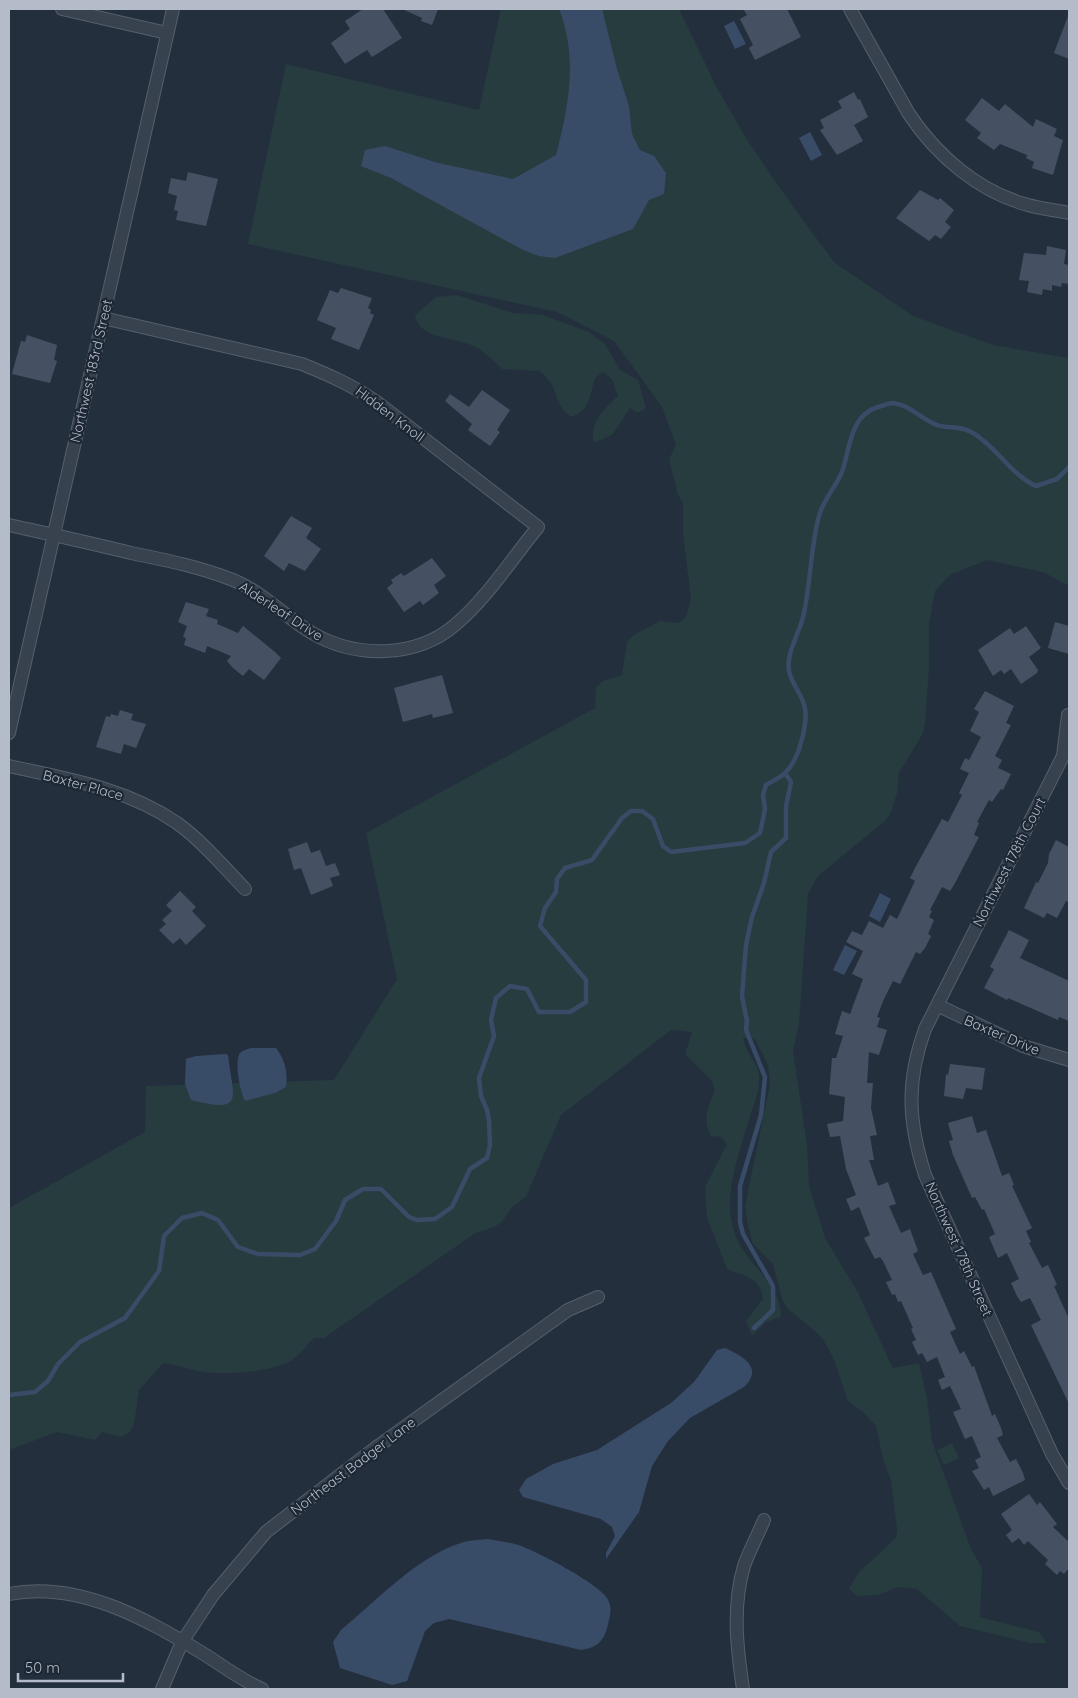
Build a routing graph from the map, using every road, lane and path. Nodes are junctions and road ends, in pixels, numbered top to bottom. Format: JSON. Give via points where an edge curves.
{"nodes":[{"id":1,"x":62,"y":9,"type":"edge"},
{"id":2,"x":172,"y":9,"type":"edge"},
{"id":3,"x":850,"y":9,"type":"edge"},
{"id":4,"x":167,"y":33,"type":"junction"},
{"id":5,"x":1069,"y":213,"type":"edge"},
{"id":6,"x":103,"y":318,"type":"junction"},
{"id":7,"x":9,"y":525,"type":"edge"},
{"id":8,"x":538,"y":527,"type":"joint"},
{"id":9,"x":54,"y":535,"type":"junction"},
{"id":10,"x":1068,"y":714,"type":"dead end"},
{"id":11,"x":9,"y":733,"type":"edge"},
{"id":12,"x":9,"y":766,"type":"edge"},
{"id":13,"x":245,"y":889,"type":"dead end"},
{"id":14,"x":937,"y":1005,"type":"junction"},
{"id":15,"x":1069,"y":1060,"type":"edge"},
{"id":16,"x":598,"y":1297,"type":"dead end"},
{"id":17,"x":1069,"y":1483,"type":"edge"},
{"id":18,"x":764,"y":1520,"type":"dead end"},
{"id":19,"x":9,"y":1594,"type":"edge"},
{"id":20,"x":182,"y":1642,"type":"junction"},
{"id":21,"x":162,"y":1689,"type":"edge"},
{"id":22,"x":262,"y":1689,"type":"edge"},
{"id":23,"x":744,"y":1689,"type":"edge"}],
"edges":[{"from":1,"to":4,"type":"street"},
{"from":2,"to":4,"type":"street","name":"Northwest 183rd Street"},
{"from":3,"to":5,"type":"street","via":[[909,114],[948,162],[989,190],[1028,205]]},
{"from":4,"to":6,"type":"street","name":"Northwest 183rd Street"},
{"from":6,"to":8,"type":"street","name":"Hidden Knoll","via":[[302,364],[332,376],[371,398]]},
{"from":6,"to":9,"type":"street","name":"Northwest 183rd Street"},
{"from":7,"to":9,"type":"street","name":"Alderleaf Drive"},
{"from":8,"to":9,"type":"street","name":"Alderleaf Drive","via":[[478,602],[453,626],[429,641],[400,650],[377,651],[353,650],[330,642],[263,597],[203,569]]},
{"from":9,"to":11,"type":"street","name":"Northwest 183rd Street"},
{"from":10,"to":14,"type":"street","name":"Northwest 178th Court","via":[[1063,756]]},
{"from":12,"to":13,"type":"street","name":"Baxter Place","via":[[98,786],[144,803],[178,824]]},
{"from":14,"to":15,"type":"street","name":"Baxter Drive","via":[[1023,1046]]},
{"from":14,"to":17,"type":"street","name":"Northwest 178th Street","via":[[917,1052],[911,1080],[910,1112],[915,1144],[925,1175],[1052,1454]]},
{"from":16,"to":20,"type":"street","name":"Northeast Badger Lane","via":[[568,1310],[374,1449],[266,1532],[214,1595]]},
{"from":18,"to":23,"type":"street","via":[[744,1567],[738,1606],[737,1647]]},
{"from":19,"to":20,"type":"street","via":[[30,1589],[78,1595],[146,1620]]},
{"from":20,"to":21,"type":"street","name":"Northeast Badger Lane"},
{"from":20,"to":22,"type":"street"}]}
